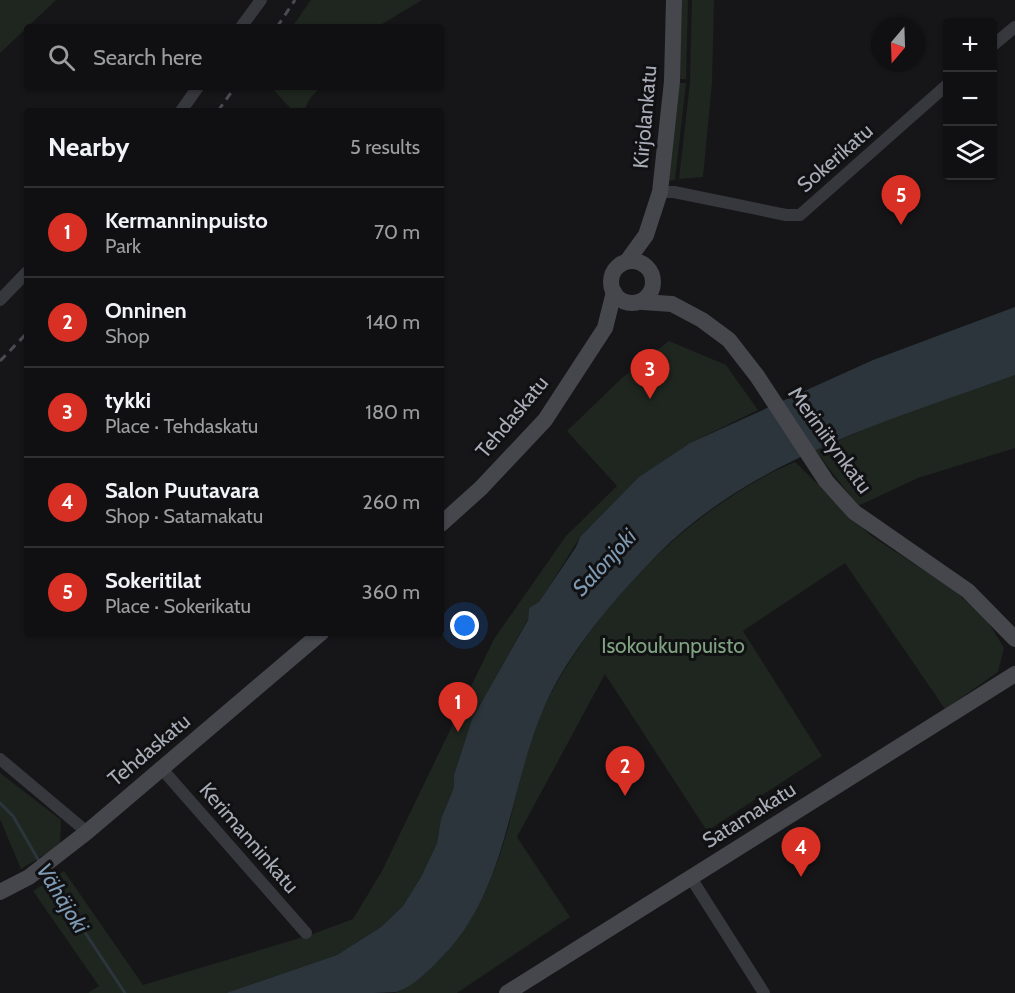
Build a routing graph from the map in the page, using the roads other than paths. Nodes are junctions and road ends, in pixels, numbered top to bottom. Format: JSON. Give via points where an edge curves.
{"nodes":[{"id":1,"x":261,"y":0,"type":"edge"},
{"id":2,"x":674,"y":0,"type":"edge"},
{"id":3,"x":243,"y":24,"type":"edge"},
{"id":4,"x":1015,"y":27,"type":"edge"},
{"id":5,"x":997,"y":43,"type":"edge"},
{"id":6,"x":943,"y":88,"type":"edge"},
{"id":7,"x":196,"y":90,"type":"edge"},
{"id":8,"x":183,"y":108,"type":"edge"},
{"id":9,"x":660,"y":192,"type":"junction"},
{"id":10,"x":646,"y":235,"type":"junction"},
{"id":11,"x":627,"y":260,"type":"junction"},
{"id":12,"x":650,"y":273,"type":"junction"},
{"id":13,"x":24,"y":275,"type":"edge"},
{"id":14,"x":614,"y":292,"type":"junction"},
{"id":15,"x":0,"y":300,"type":"edge"},
{"id":16,"x":637,"y":303,"type":"junction"},
{"id":17,"x":672,"y":304,"type":"junction"},
{"id":18,"x":604,"y":328,"type":"junction"},
{"id":19,"x":444,"y":521,"type":"edge"},
{"id":20,"x":317,"y":636,"type":"edge"},
{"id":21,"x":1015,"y":639,"type":"edge"},
{"id":22,"x":1015,"y":674,"type":"edge"},
{"id":23,"x":0,"y":759,"type":"edge"},
{"id":24,"x":162,"y":769,"type":"junction"},
{"id":25,"x":87,"y":832,"type":"junction"},
{"id":26,"x":691,"y":878,"type":"junction"},
{"id":27,"x":0,"y":892,"type":"edge"},
{"id":28,"x":306,"y":933,"type":"dead end"},
{"id":29,"x":507,"y":993,"type":"edge"},
{"id":30,"x":764,"y":993,"type":"edge"}],
"edges":[{"from":1,"to":3,"type":"street"},
{"from":2,"to":9,"type":"street","name":"Kirjolankatu","via":[[672,81]]},
{"from":4,"to":5,"type":"street"},
{"from":6,"to":9,"type":"street","name":"Sokerikatu","via":[[800,214],[786,215]]},
{"from":7,"to":8,"type":"street"},
{"from":9,"to":10,"type":"street","name":"Kirjolankatu"},
{"from":10,"to":11,"type":"street","name":"Kirjolankatu"},
{"from":10,"to":12,"type":"street","name":"Kirjolankatu"},
{"from":11,"to":12,"type":"street","via":[[638,260]]},
{"from":11,"to":14,"type":"street","via":[[614,272]]},
{"from":12,"to":16,"type":"street","via":[[651,293]]},
{"from":12,"to":17,"type":"street","name":"Meriniitynkatu"},
{"from":13,"to":15,"type":"street"},
{"from":14,"to":16,"type":"street","via":[[620,300]]},
{"from":14,"to":18,"type":"street","name":"Tehdaskatu"},
{"from":16,"to":17,"type":"street","name":"Meriniitynkatu"},
{"from":16,"to":18,"type":"street","name":"Tehdaskatu"},
{"from":17,"to":21,"type":"street","name":"Meriniitynkatu","via":[[729,340],[826,481],[854,512],[968,591]]},
{"from":18,"to":19,"type":"street","name":"Tehdaskatu","via":[[545,420]]},
{"from":20,"to":24,"type":"street","name":"Tehdaskatu"},
{"from":22,"to":26,"type":"street","name":"Satamakatu"},
{"from":23,"to":25,"type":"street"},
{"from":24,"to":25,"type":"street","name":"Tehdaskatu"},
{"from":24,"to":28,"type":"street","name":"Kerimanninkatu"},
{"from":25,"to":27,"type":"street","name":"Tehdaskatu","via":[[33,874]]},
{"from":26,"to":29,"type":"street","name":"Satamakatu"},
{"from":26,"to":30,"type":"street"}]}
